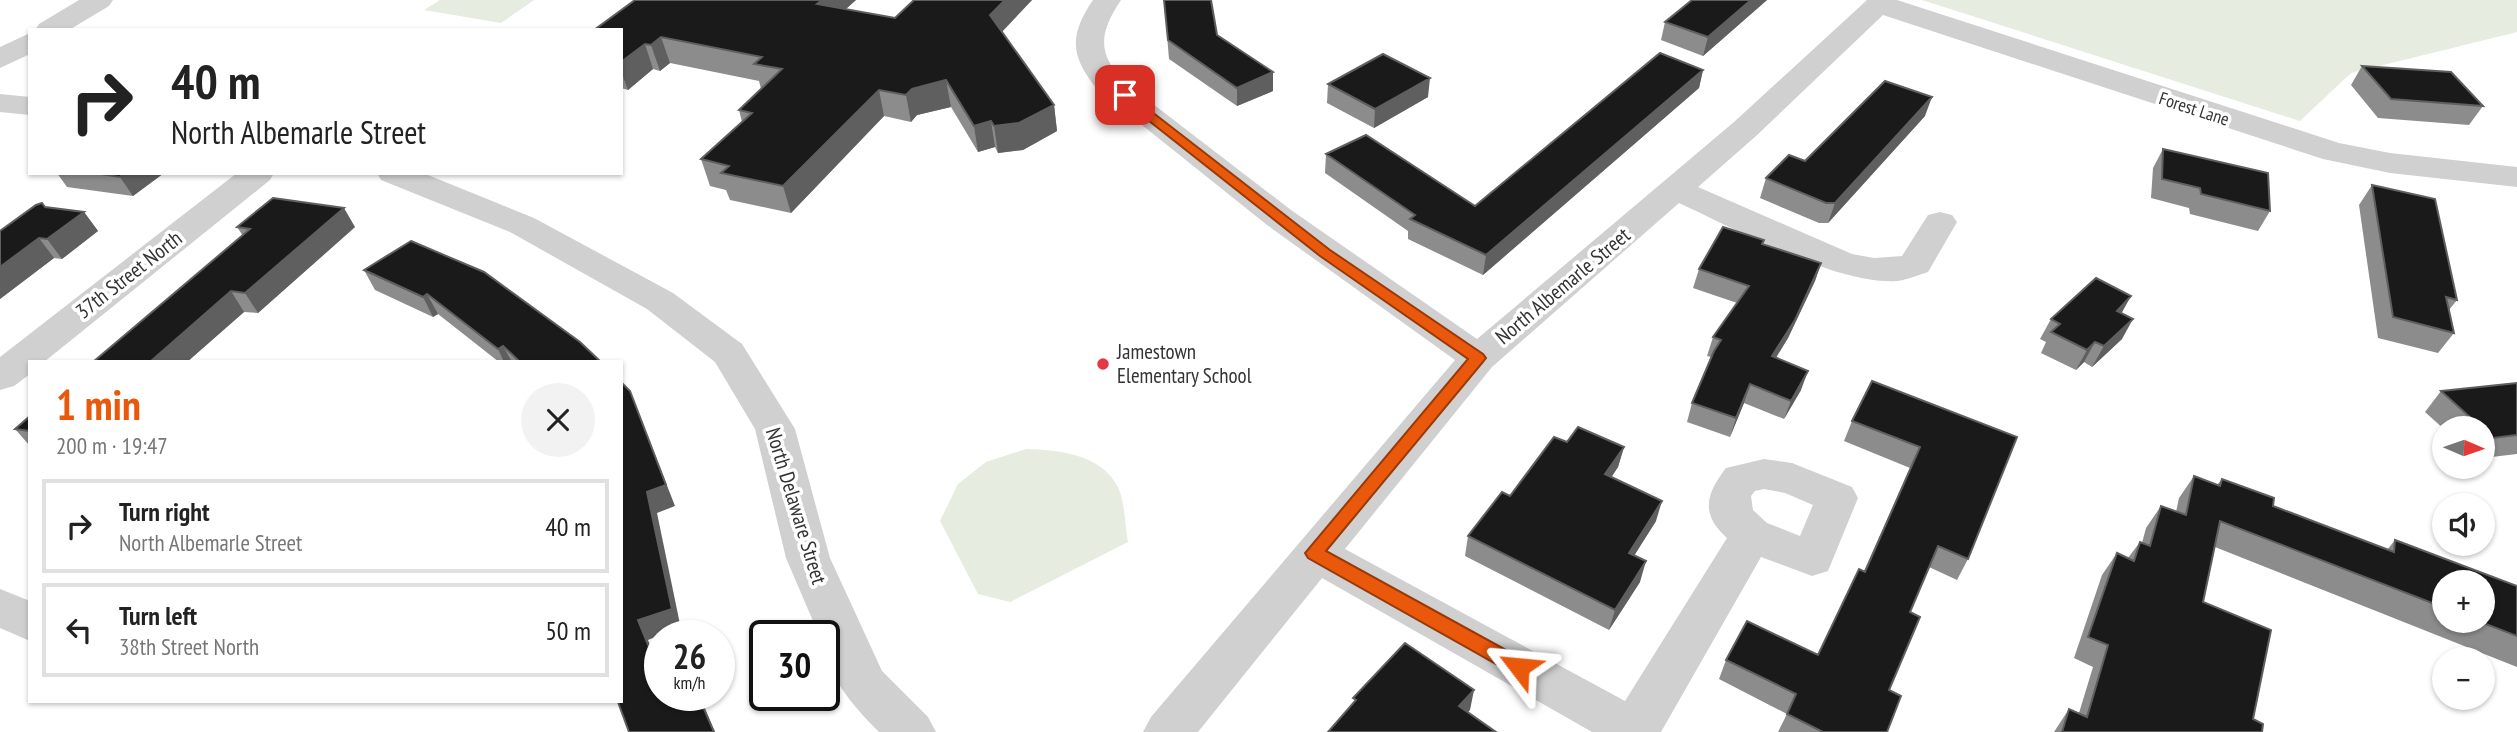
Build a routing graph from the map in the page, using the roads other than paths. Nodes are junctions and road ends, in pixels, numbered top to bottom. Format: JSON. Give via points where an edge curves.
{"nodes":[{"id":1,"x":99,"y":0,"type":"edge"},
{"id":2,"x":1107,"y":0,"type":"edge"},
{"id":3,"x":1881,"y":2,"type":"edge"},
{"id":4,"x":52,"y":28,"type":"edge"},
{"id":5,"x":28,"y":42,"type":"edge"},
{"id":6,"x":0,"y":60,"type":"edge"},
{"id":7,"x":0,"y":103,"type":"edge"},
{"id":8,"x":28,"y":106,"type":"edge"},
{"id":9,"x":255,"y":175,"type":"edge"},
{"id":10,"x":398,"y":175,"type":"edge"},
{"id":11,"x":2517,"y":177,"type":"edge"},
{"id":12,"x":1675,"y":190,"type":"junction"},
{"id":13,"x":1940,"y":222,"type":"dead end"},
{"id":14,"x":1478,"y":358,"type":"junction"},
{"id":15,"x":0,"y":377,"type":"edge"},
{"id":16,"x":1752,"y":534,"type":"dead end"},
{"id":17,"x":1314,"y":553,"type":"junction"},
{"id":18,"x":0,"y":607,"type":"edge"},
{"id":19,"x":28,"y":621,"type":"edge"},
{"id":20,"x":911,"y":732,"type":"edge"},
{"id":21,"x":1168,"y":732,"type":"edge"},
{"id":22,"x":1634,"y":732,"type":"edge"}],
"edges":[{"from":1,"to":4,"type":"street"},
{"from":2,"to":14,"type":"street","via":[[1090,29],[1087,45],[1105,79],[1325,253]]},
{"from":3,"to":11,"type":"street","name":"Forest Lane","via":[[2334,152]]},
{"from":3,"to":12,"type":"street","name":"North Albemarle Street"},
{"from":5,"to":6,"type":"street"},
{"from":7,"to":8,"type":"street"},
{"from":9,"to":15,"type":"street","name":"37th Street North"},
{"from":10,"to":20,"type":"street","name":"North Delaware Street","via":[[522,225],[660,301],[729,353],[775,429],[808,558],[864,685]]},
{"from":12,"to":13,"type":"street","via":[[1843,263],[1874,268],[1898,270],[1915,264]]},
{"from":12,"to":14,"type":"street","name":"North Albemarle Street"},
{"from":14,"to":17,"type":"street","name":"North Albemarle Street"},
{"from":16,"to":22,"type":"street"},
{"from":17,"to":21,"type":"street","name":"North Albemarle Street"},
{"from":17,"to":22,"type":"street"},
{"from":18,"to":19,"type":"street"}]}
